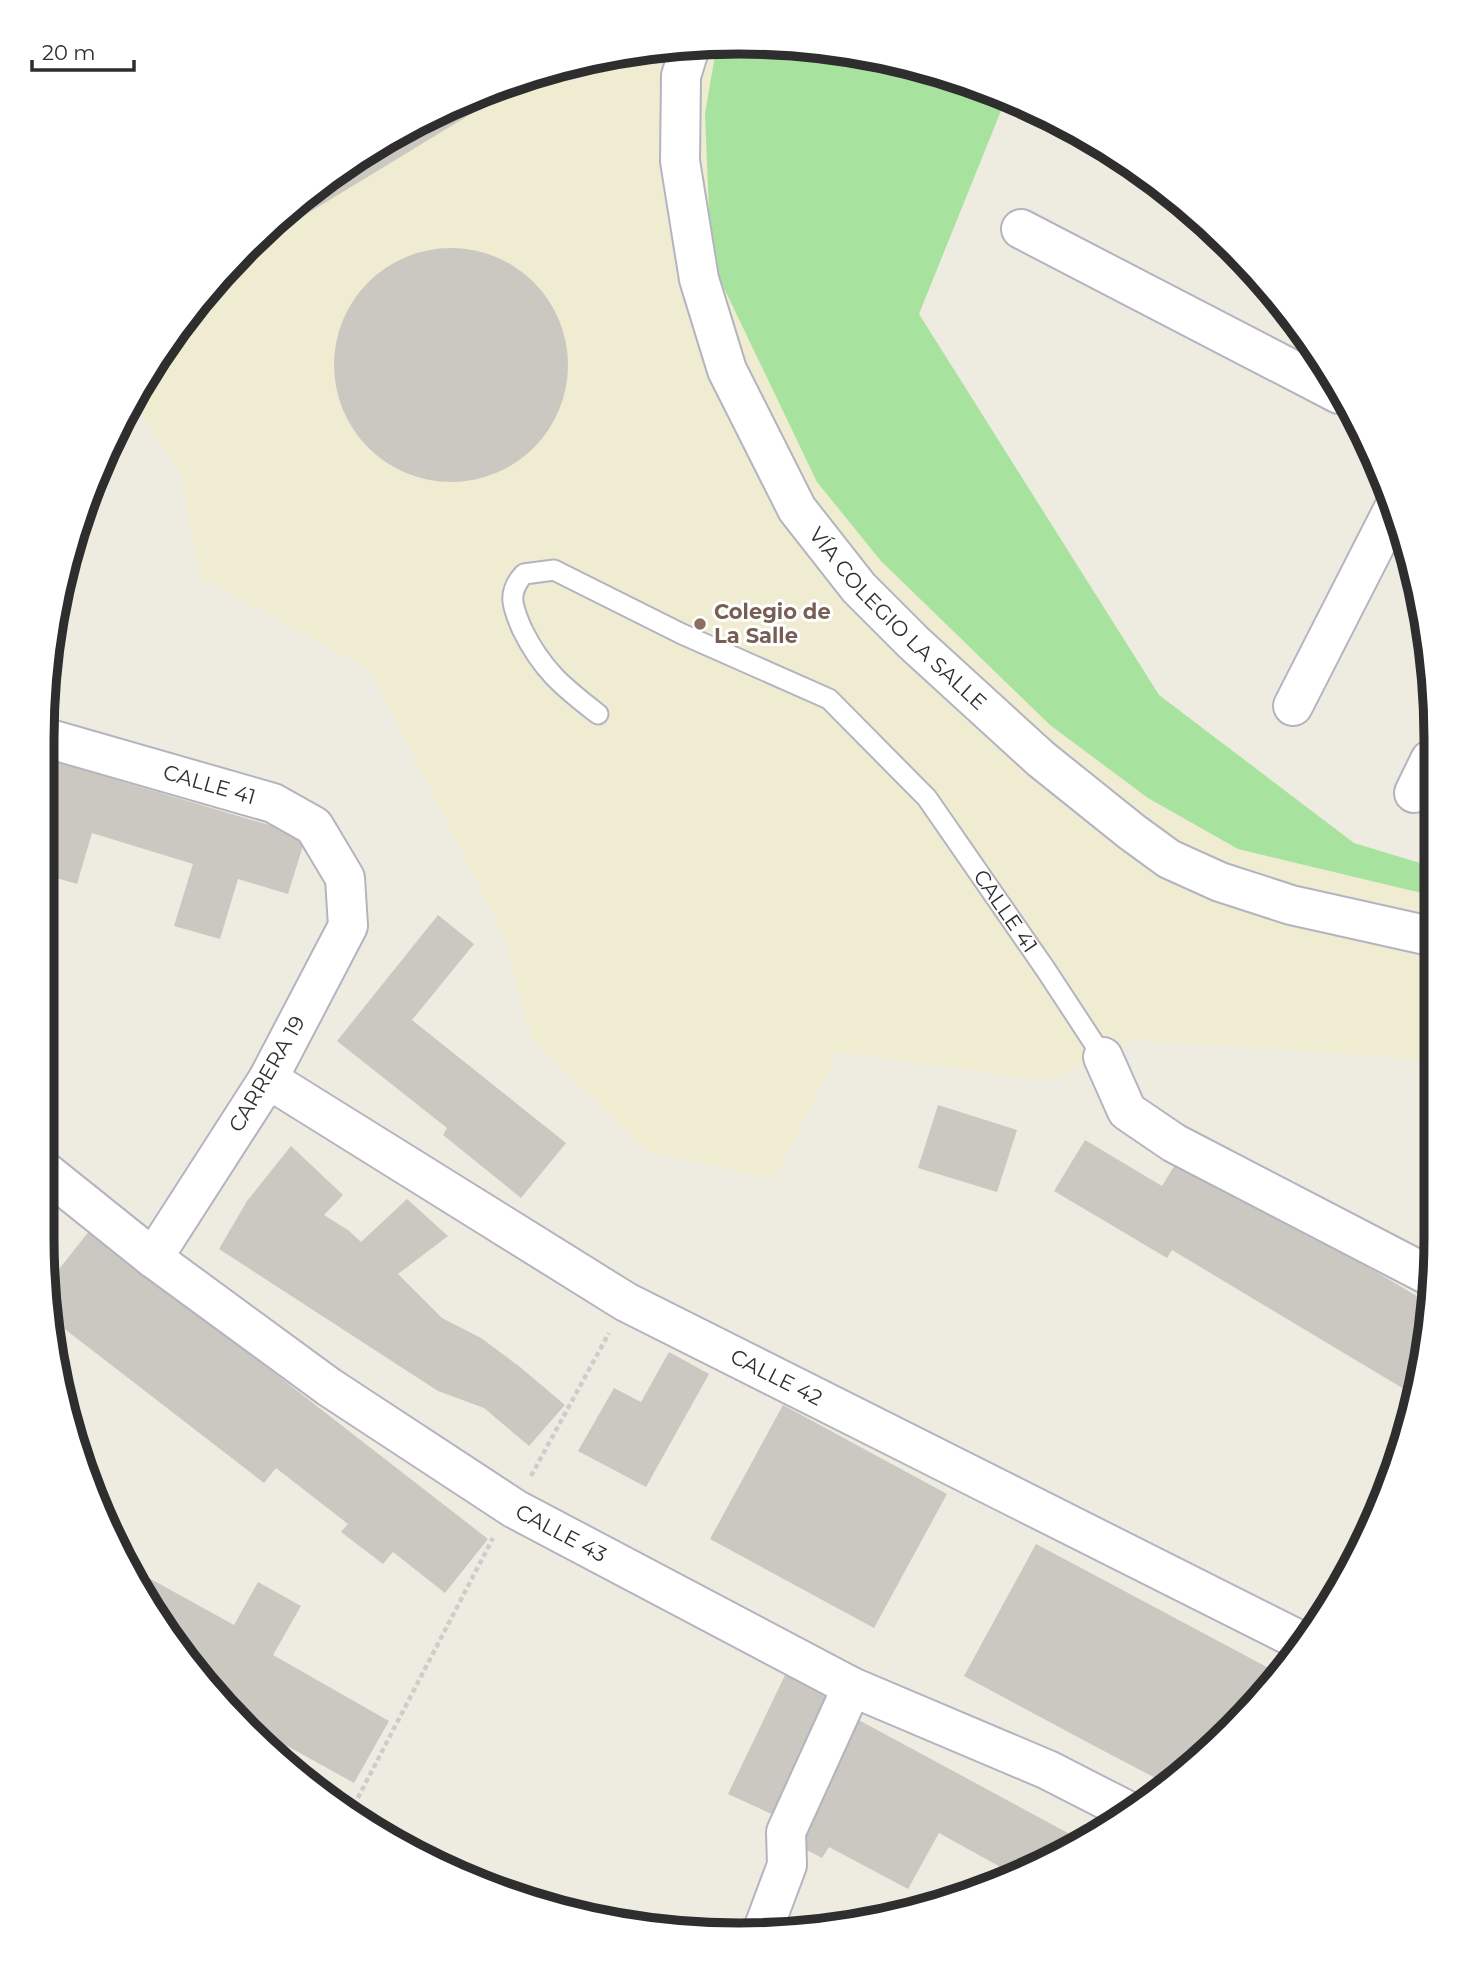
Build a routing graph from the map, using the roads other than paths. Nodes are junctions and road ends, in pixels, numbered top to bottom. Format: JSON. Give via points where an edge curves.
{"nodes":[{"id":1,"x":687,"y":57,"type":"edge"},
{"id":2,"x":1021,"y":229,"type":"dead end"},
{"id":3,"x":1326,"y":387,"type":"edge"},
{"id":4,"x":1388,"y":521,"type":"edge"},
{"id":5,"x":1293,"y":706,"type":"dead end"},
{"id":6,"x":598,"y":714,"type":"dead end"},
{"id":7,"x":54,"y":740,"type":"edge"},
{"id":8,"x":345,"y":878,"type":"joint"},
{"id":9,"x":1424,"y":935,"type":"edge"},
{"id":10,"x":1103,"y":1057,"type":"joint"},
{"id":11,"x":268,"y":1079,"type":"junction"},
{"id":12,"x":54,"y":1179,"type":"edge"},
{"id":13,"x":153,"y":1258,"type":"junction"},
{"id":14,"x":1422,"y":1272,"type":"edge"},
{"id":15,"x":1294,"y":1638,"type":"edge"},
{"id":16,"x":852,"y":1687,"type":"junction"},
{"id":17,"x":1120,"y":1807,"type":"edge"},
{"id":18,"x":766,"y":1922,"type":"edge"}],
"edges":[{"from":1,"to":9,"type":"street","name":"VÍA COLEGIO LA SALLE","via":[[681,76],[680,161],[699,279],[727,370],[797,509],[859,588],[1041,759],[1169,859],[1220,882],[1291,905]]},
{"from":2,"to":3,"type":"street"},
{"from":4,"to":5,"type":"street"},
{"from":6,"to":10,"type":"lane","name":"CALLE 41","via":[[565,688],[535,655],[512,608],[513,589],[524,575],[554,570],[682,634],[829,699],[927,798]]},
{"from":7,"to":8,"type":"street","name":"CALLE 41","via":[[274,803],[314,825]]},
{"from":8,"to":11,"type":"street","name":"CARRERA 19","via":[[348,926]]},
{"from":10,"to":14,"type":"street","name":"CALLE 41","via":[[1127,1111],[1174,1143]]},
{"from":11,"to":13,"type":"street","name":"CARRERA 19"},
{"from":11,"to":15,"type":"street","name":"CALLE 42","via":[[626,1302]]},
{"from":12,"to":13,"type":"street","name":"CALLE 43"},
{"from":13,"to":16,"type":"street","name":"CALLE 43","via":[[329,1387],[512,1507]]},
{"from":16,"to":17,"type":"street","name":"CALLE 43","via":[[1048,1770]]},
{"from":16,"to":18,"type":"street","via":[[786,1832],[787,1865]]}]}
